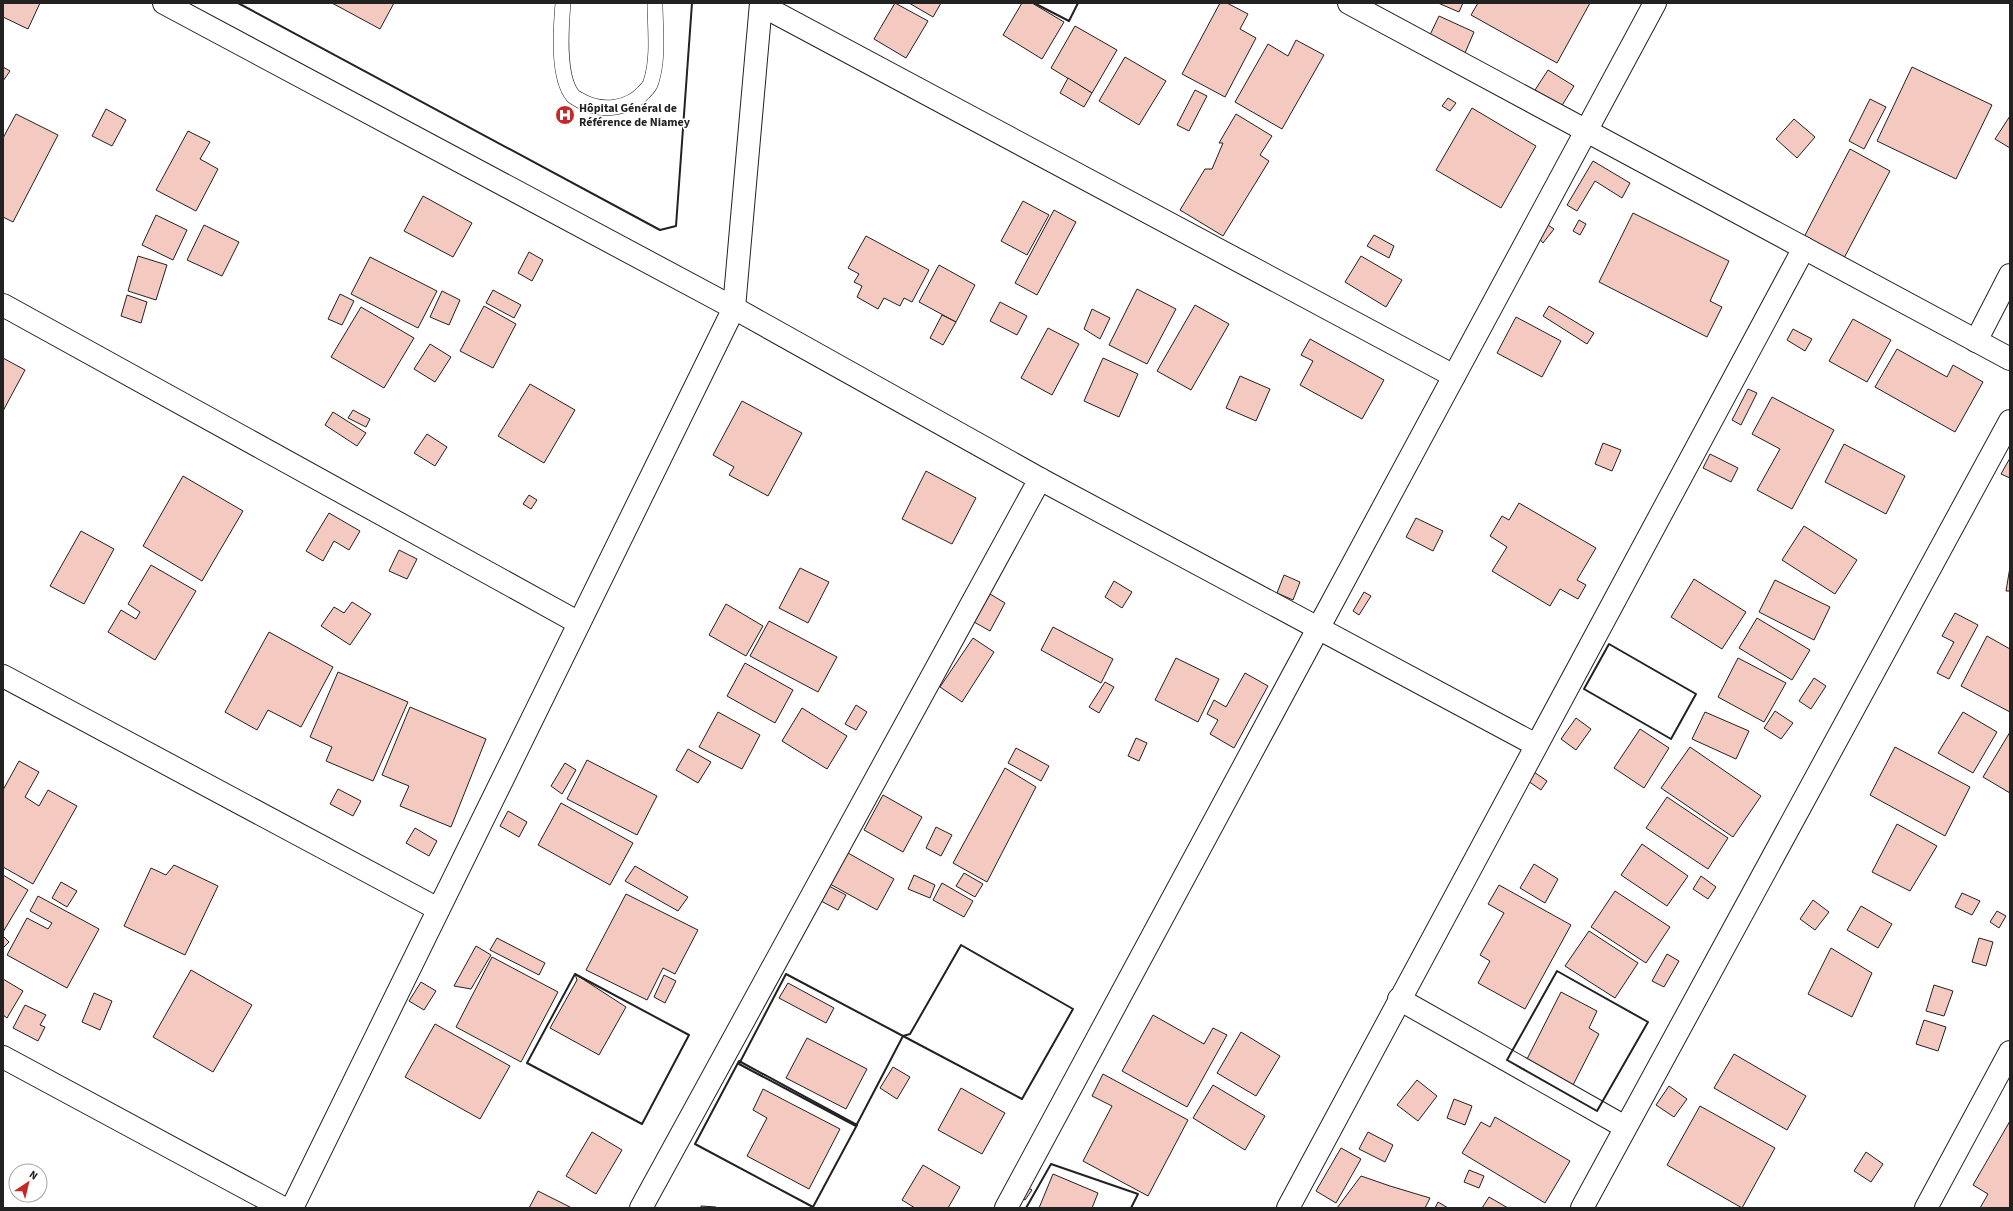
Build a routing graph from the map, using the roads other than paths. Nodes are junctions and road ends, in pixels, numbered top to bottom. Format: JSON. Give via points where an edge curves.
{"nodes":[{"id":1,"x":164,"y":3,"type":"edge"},
{"id":2,"x":562,"y":3,"type":"edge"},
{"id":3,"x":655,"y":3,"type":"edge"},
{"id":4,"x":1349,"y":3,"type":"edge"},
{"id":5,"x":1656,"y":3,"type":"edge"},
{"id":6,"x":761,"y":4,"type":"edge"},
{"id":7,"x":1586,"y":131,"type":"junction"},
{"id":8,"x":1804,"y":248,"type":"junction"},
{"id":9,"x":2010,"y":275,"type":"edge"},
{"id":10,"x":3,"y":305,"type":"edge"},
{"id":11,"x":734,"y":308,"type":"junction"},
{"id":12,"x":1976,"y":341,"type":"junction"},
{"id":13,"x":2010,"y":359,"type":"edge"},
{"id":14,"x":1454,"y":376,"type":"junction"},
{"id":15,"x":2010,"y":421,"type":"edge"},
{"id":16,"x":1040,"y":478,"type":"junction"},
{"id":17,"x":579,"y":623,"type":"junction"},
{"id":18,"x":1318,"y":629,"type":"junction"},
{"id":19,"x":3,"y":676,"type":"edge"},
{"id":20,"x":1536,"y":745,"type":"junction"},
{"id":21,"x":438,"y":910,"type":"junction"},
{"id":22,"x":1399,"y":999,"type":"junction"},
{"id":23,"x":2010,"y":1052,"type":"edge"},
{"id":24,"x":3,"y":1057,"type":"edge"},
{"id":25,"x":1625,"y":1127,"type":"junction"},
{"id":26,"x":283,"y":1208,"type":"edge"},
{"id":27,"x":292,"y":1208,"type":"edge"},
{"id":28,"x":641,"y":1208,"type":"edge"},
{"id":29,"x":1006,"y":1208,"type":"edge"},
{"id":30,"x":1288,"y":1208,"type":"edge"},
{"id":31,"x":1582,"y":1208,"type":"edge"},
{"id":32,"x":1926,"y":1208,"type":"edge"}],
"edges":[{"from":1,"to":11,"type":"street"},
{"from":2,"to":3,"type":"lane","via":[[562,64],[566,81],[573,96],[593,107],[610,108],[625,106],[640,96],[651,84],[656,58]]},
{"from":4,"to":7,"type":"street"},
{"from":5,"to":7,"type":"street"},
{"from":6,"to":11,"type":"street"},
{"from":6,"to":14,"type":"street"},
{"from":7,"to":8,"type":"street"},
{"from":7,"to":14,"type":"street"},
{"from":8,"to":12,"type":"street"},
{"from":8,"to":20,"type":"street"},
{"from":9,"to":12,"type":"street"},
{"from":10,"to":17,"type":"street"},
{"from":11,"to":16,"type":"street"},
{"from":11,"to":17,"type":"street"},
{"from":12,"to":13,"type":"street"},
{"from":14,"to":18,"type":"street"},
{"from":15,"to":25,"type":"street"},
{"from":16,"to":18,"type":"street"},
{"from":16,"to":28,"type":"street"},
{"from":17,"to":21,"type":"street"},
{"from":18,"to":20,"type":"street"},
{"from":18,"to":29,"type":"street"},
{"from":19,"to":21,"type":"street"},
{"from":20,"to":22,"type":"street"},
{"from":21,"to":27,"type":"street"},
{"from":22,"to":25,"type":"street"},
{"from":22,"to":30,"type":"street"},
{"from":23,"to":32,"type":"street"},
{"from":24,"to":26,"type":"street"},
{"from":25,"to":31,"type":"street"}]}
